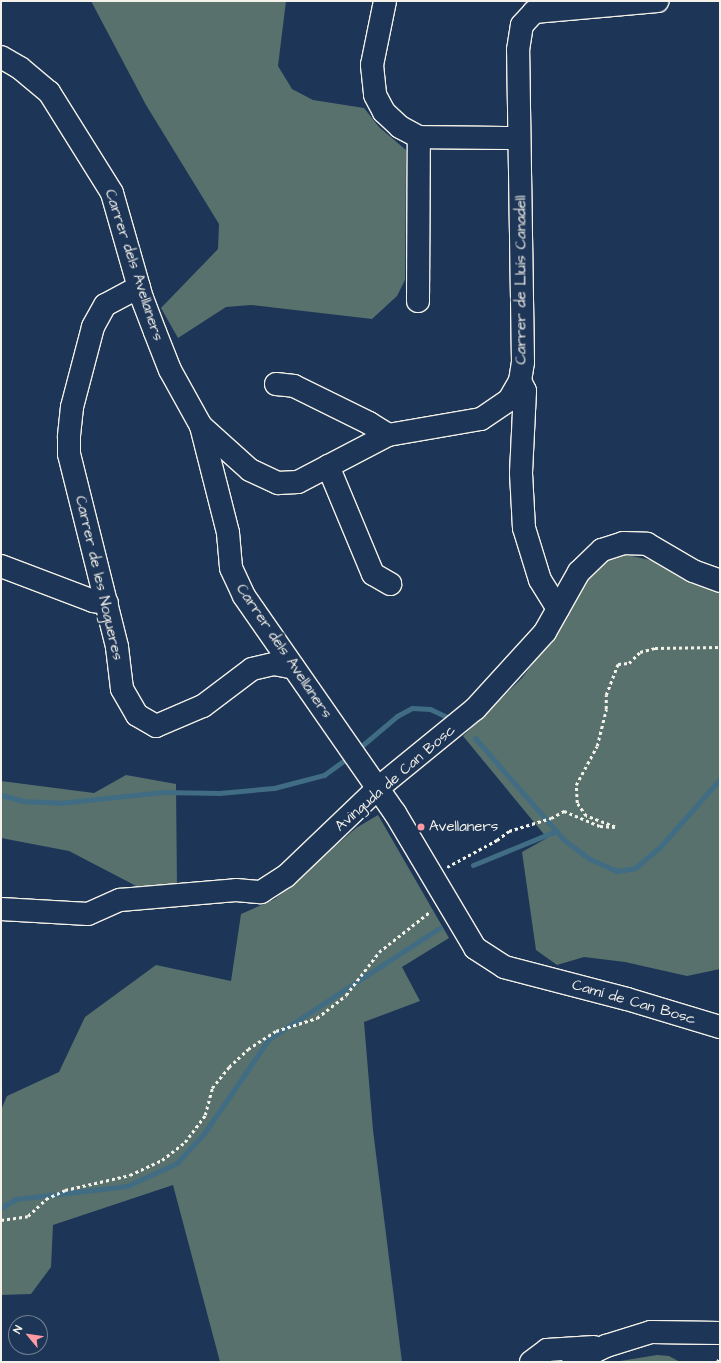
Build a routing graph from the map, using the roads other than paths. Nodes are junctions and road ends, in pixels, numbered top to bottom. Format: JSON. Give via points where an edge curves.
{"nodes":[{"id":1,"x":384,"y":1,"type":"edge"},
{"id":2,"x":658,"y":1,"type":"edge"},
{"id":3,"x":1,"y":57,"type":"edge"},
{"id":4,"x":419,"y":137,"type":"junction"},
{"id":5,"x":519,"y":138,"type":"junction"},
{"id":6,"x":139,"y":287,"type":"junction"},
{"id":7,"x":418,"y":301,"type":"dead end"},
{"id":8,"x":520,"y":382,"type":"junction"},
{"id":9,"x":276,"y":384,"type":"dead end"},
{"id":10,"x":202,"y":426,"type":"junction"},
{"id":11,"x":388,"y":435,"type":"junction"},
{"id":12,"x":328,"y":466,"type":"junction"},
{"id":13,"x":1,"y":566,"type":"edge"},
{"id":14,"x":720,"y":581,"type":"edge"},
{"id":15,"x":390,"y":584,"type":"dead end"},
{"id":16,"x":107,"y":603,"type":"junction"},
{"id":17,"x":558,"y":609,"type":"junction"},
{"id":18,"x":294,"y":668,"type":"junction"},
{"id":19,"x":378,"y":788,"type":"junction"},
{"id":20,"x":1,"y":909,"type":"edge"},
{"id":21,"x":548,"y":979,"type":"joint"},
{"id":22,"x":720,"y":1027,"type":"edge"},
{"id":23,"x":720,"y":1333,"type":"edge"},
{"id":24,"x":606,"y":1346,"type":"junction"},
{"id":25,"x":531,"y":1362,"type":"edge"},
{"id":26,"x":573,"y":1362,"type":"edge"}],
"edges":[{"from":1,"to":4,"type":"street","via":[[372,65],[375,95],[384,112],[400,127]]},
{"from":2,"to":5,"type":"street","name":"Carrer de Lluís Canadell","via":[[534,12],[522,25],[518,50]]},
{"from":3,"to":6,"type":"street","name":"Carrer dels Avellaners","via":[[20,68],[48,92],[79,137],[112,193]]},
{"from":4,"to":5,"type":"street"},
{"from":4,"to":7,"type":"street"},
{"from":5,"to":8,"type":"street","name":"Carrer de Lluís Canadell","via":[[523,362]]},
{"from":6,"to":10,"type":"street","name":"Carrer dels Avellaners","via":[[170,370]]},
{"from":6,"to":16,"type":"street","name":"Carrer de les Nogueres","via":[[105,305],[93,328],[72,407],[68,437],[69,454]]},
{"from":8,"to":11,"type":"street","name":"Carrer de Lluís Canadell","via":[[509,400],[481,419]]},
{"from":8,"to":17,"type":"street","via":[[525,391],[521,473],[524,528],[540,580]]},
{"from":9,"to":11,"type":"street","via":[[294,386]]},
{"from":10,"to":12,"type":"street","name":"Carrer de Lluís Canadell","via":[[250,470],[278,483],[298,482]]},
{"from":10,"to":18,"type":"street","name":"Carrer dels Avellaners","via":[[228,533],[231,568],[244,596]]},
{"from":11,"to":12,"type":"street","name":"Carrer de Lluís Canadell"},
{"from":12,"to":15,"type":"street","via":[[373,574]]},
{"from":13,"to":16,"type":"street","via":[[92,601]]},
{"from":14,"to":17,"type":"street","name":"Avinguda de Can Bosc","via":[[693,571],[656,547],[640,542],[616,544],[602,550],[586,565]]},
{"from":16,"to":18,"type":"street","name":"Carrer de les Nogueres","via":[[117,647],[122,689],[136,716],[156,726],[203,706],[252,669],[274,664]]},
{"from":17,"to":19,"type":"street","name":"Avinguda de Can Bosc","via":[[536,643],[475,710]]},
{"from":18,"to":19,"type":"street","name":"Carrer dels Avellaners"},
{"from":19,"to":20,"type":"street","name":"Avinguda de Can Bosc","via":[[286,876],[262,892],[236,890],[120,900],[88,914]]},
{"from":19,"to":21,"type":"street","name":"Carrer dels Avellaners","via":[[433,874],[467,937],[484,956],[504,967]]},
{"from":21,"to":22,"type":"street","name":"Camí de Can Bosc"},
{"from":23,"to":24,"type":"street","via":[[650,1332]]},
{"from":24,"to":25,"type":"street","via":[[547,1350]]},
{"from":24,"to":26,"type":"street"}]}
